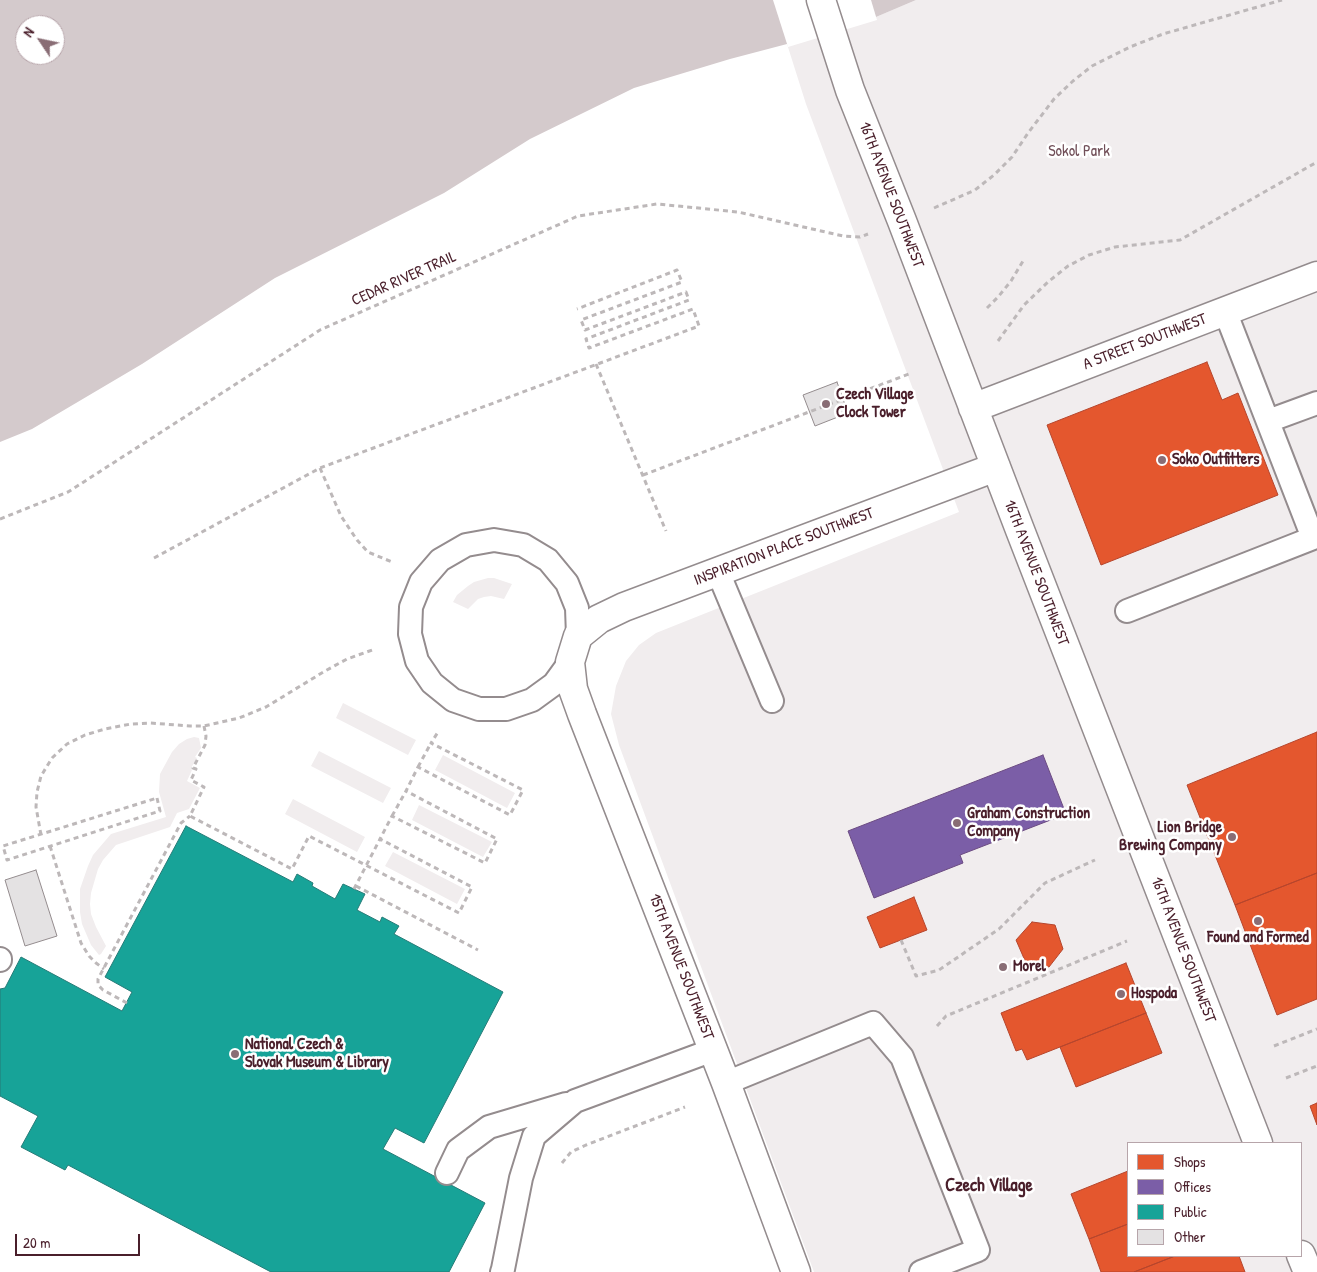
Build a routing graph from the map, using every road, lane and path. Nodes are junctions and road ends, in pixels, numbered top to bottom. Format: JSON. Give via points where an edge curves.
{"nodes":[{"id":1,"x":821,"y":0,"type":"edge"},
{"id":2,"x":1282,"y":0,"type":"edge"},
{"id":3,"x":1317,"y":162,"type":"edge"},
{"id":4,"x":937,"y":207,"type":"dead end"},
{"id":5,"x":868,"y":234,"type":"dead end"},
{"id":6,"x":1023,"y":260,"type":"dead end"},
{"id":7,"x":1317,"y":276,"type":"edge"},
{"id":8,"x":987,"y":308,"type":"dead end"},
{"id":9,"x":577,"y":309,"type":"dead end"},
{"id":10,"x":1225,"y":311,"type":"junction"},
{"id":11,"x":998,"y":341,"type":"dead end"},
{"id":12,"x":596,"y":364,"type":"junction"},
{"id":13,"x":909,"y":374,"type":"dead end"},
{"id":14,"x":1317,"y":403,"type":"edge"},
{"id":15,"x":973,"y":408,"type":"junction"},
{"id":16,"x":1268,"y":421,"type":"junction"},
{"id":17,"x":996,"y":467,"type":"junction"},
{"id":18,"x":320,"y":468,"type":"junction"},
{"id":19,"x":643,"y":475,"type":"junction"},
{"id":20,"x":0,"y":519,"type":"edge"},
{"id":21,"x":666,"y":531,"type":"dead end"},
{"id":22,"x":154,"y":558,"type":"dead end"},
{"id":23,"x":392,"y":562,"type":"dead end"},
{"id":24,"x":718,"y":572,"type":"junction"},
{"id":25,"x":1127,"y":611,"type":"dead end"},
{"id":26,"x":578,"y":636,"type":"junction"},
{"id":27,"x":375,"y":649,"type":"dead end"},
{"id":28,"x":570,"y":662,"type":"junction"},
{"id":29,"x":772,"y":701,"type":"dead end"},
{"id":30,"x":204,"y":726,"type":"junction"},
{"id":31,"x":438,"y":732,"type":"dead end"},
{"id":32,"x":432,"y":743,"type":"junction"},
{"id":33,"x":418,"y":767,"type":"junction"},
{"id":34,"x":406,"y":791,"type":"junction"},
{"id":35,"x":190,"y":816,"type":"junction"},
{"id":36,"x":392,"y":816,"type":"junction"},
{"id":37,"x":41,"y":835,"type":"junction"},
{"id":38,"x":380,"y":839,"type":"junction"},
{"id":39,"x":50,"y":846,"type":"junction"},
{"id":40,"x":1096,"y":860,"type":"dead end"},
{"id":41,"x":366,"y":866,"type":"junction"},
{"id":42,"x":901,"y":940,"type":"dead end"},
{"id":43,"x":1127,"y":942,"type":"dead end"},
{"id":44,"x":478,"y":950,"type":"dead end"},
{"id":45,"x":104,"y":969,"type":"junction"},
{"id":46,"x":127,"y":1002,"type":"dead end"},
{"id":47,"x":937,"y":1026,"type":"dead end"},
{"id":48,"x":1317,"y":1029,"type":"edge"},
{"id":49,"x":1274,"y":1046,"type":"dead end"},
{"id":50,"x":713,"y":1050,"type":"junction"},
{"id":51,"x":1317,"y":1066,"type":"edge"},
{"id":52,"x":1286,"y":1078,"type":"dead end"},
{"id":53,"x":726,"y":1083,"type":"junction"},
{"id":54,"x":575,"y":1101,"type":"junction"},
{"id":55,"x":685,"y":1107,"type":"dead end"},
{"id":56,"x":1258,"y":1142,"type":"edge"},
{"id":57,"x":562,"y":1163,"type":"dead end"},
{"id":58,"x":447,"y":1173,"type":"dead end"},
{"id":59,"x":1302,"y":1257,"type":"edge"},
{"id":60,"x":502,"y":1272,"type":"edge"},
{"id":61,"x":796,"y":1272,"type":"edge"},
{"id":62,"x":921,"y":1272,"type":"edge"},
{"id":63,"x":1308,"y":1272,"type":"edge"}],
"edges":[{"from":1,"to":15,"type":"street","name":"16TH AVENUE SOUTHWEST","via":[[850,90]]},
{"from":2,"to":4,"type":"path","via":[[1163,34],[1092,66],[1054,99],[1012,157],[994,175],[975,190]]},
{"from":3,"to":11,"type":"path","via":[[1180,240],[1115,248],[1089,255],[1068,266],[1024,305]]},
{"from":5,"to":20,"type":"path","name":"CEDAR RIVER TRAIL","via":[[843,236],[738,212],[657,204],[578,216],[320,330],[68,492]]},
{"from":6,"to":8,"type":"path","via":[[1011,281]]},
{"from":7,"to":10,"type":"street","name":"A STREET SOUTHWEST"},
{"from":9,"to":12,"type":"path","via":[[677,270],[682,282],[581,320],[585,330],[686,292],[689,300],[586,339],[589,348],[693,309],[699,326]]},
{"from":10,"to":15,"type":"street","name":"A STREET SOUTHWEST"},
{"from":10,"to":16,"type":"lane"},
{"from":12,"to":18,"type":"path"},
{"from":12,"to":19,"type":"path"},
{"from":13,"to":19,"type":"path"},
{"from":14,"to":16,"type":"lane"},
{"from":15,"to":17,"type":"street","name":"16TH AVENUE SOUTHWEST"},
{"from":16,"to":25,"type":"lane","via":[[1313,538]]},
{"from":17,"to":24,"type":"street","name":"INSPIRATION PLACE SOUTHWEST"},
{"from":17,"to":56,"type":"street","name":"16TH AVENUE SOUTHWEST"},
{"from":18,"to":22,"type":"path"},
{"from":18,"to":23,"type":"path","via":[[341,516],[357,540],[368,552]]},
{"from":19,"to":21,"type":"path"},
{"from":24,"to":26,"type":"street","name":"INSPIRATION PLACE SOUTHWEST","via":[[624,607],[598,619]]},
{"from":24,"to":29,"type":"lane"},
{"from":26,"to":28,"type":"street"},
{"from":26,"to":28,"type":"lane","via":[[577,608],[567,583],[548,560],[523,545],[494,540],[466,545],[440,560],[421,582],[411,607],[410,634],[417,661],[432,683],[453,700],[479,709],[506,709],[532,700],[554,684]]},
{"from":27,"to":30,"type":"path","via":[[347,659],[266,707],[239,718]]},
{"from":28,"to":50,"type":"street","name":"15TH AVENUE SOUTHWEST","via":[[573,689],[582,714]]},
{"from":30,"to":35,"type":"path","via":[[205,745],[191,780],[204,787]]},
{"from":30,"to":37,"type":"path","via":[[131,724],[105,728],[67,744],[52,758],[36,792]]},
{"from":31,"to":32,"type":"path"},
{"from":32,"to":33,"type":"path"},
{"from":32,"to":33,"type":"path","via":[[523,790],[510,815]]},
{"from":33,"to":34,"type":"path"},
{"from":34,"to":36,"type":"path"},
{"from":34,"to":36,"type":"path","via":[[497,839],[485,863]]},
{"from":35,"to":41,"type":"path","via":[[292,869],[309,836]]},
{"from":35,"to":45,"type":"path","via":[[181,823]]},
{"from":36,"to":38,"type":"path"},
{"from":37,"to":39,"type":"path","via":[[3,846],[7,860]]},
{"from":37,"to":39,"type":"path","via":[[157,798],[160,811]]},
{"from":38,"to":41,"type":"path"},
{"from":38,"to":41,"type":"path","via":[[472,887],[459,912]]},
{"from":39,"to":45,"type":"path","via":[[81,943],[89,956]]},
{"from":40,"to":42,"type":"path","via":[[1045,883],[999,929],[939,970],[916,976]]},
{"from":41,"to":44,"type":"path","via":[[355,888]]},
{"from":43,"to":47,"type":"path","via":[[946,1016]]},
{"from":45,"to":46,"type":"path","via":[[98,985]]},
{"from":48,"to":49,"type":"path"},
{"from":50,"to":53,"type":"street","name":"15TH AVENUE SOUTHWEST"},
{"from":50,"to":54,"type":"lane"},
{"from":51,"to":52,"type":"path"},
{"from":53,"to":61,"type":"street","name":"15TH AVENUE SOUTHWEST"},
{"from":53,"to":62,"type":"lane","via":[[872,1023],[902,1058],[978,1250]]},
{"from":54,"to":58,"type":"lane","via":[[489,1127],[458,1150]]},
{"from":54,"to":60,"type":"lane","via":[[534,1136],[521,1178]]},
{"from":55,"to":57,"type":"path","via":[[586,1145],[571,1152]]},
{"from":59,"to":63,"type":"street"}]}
